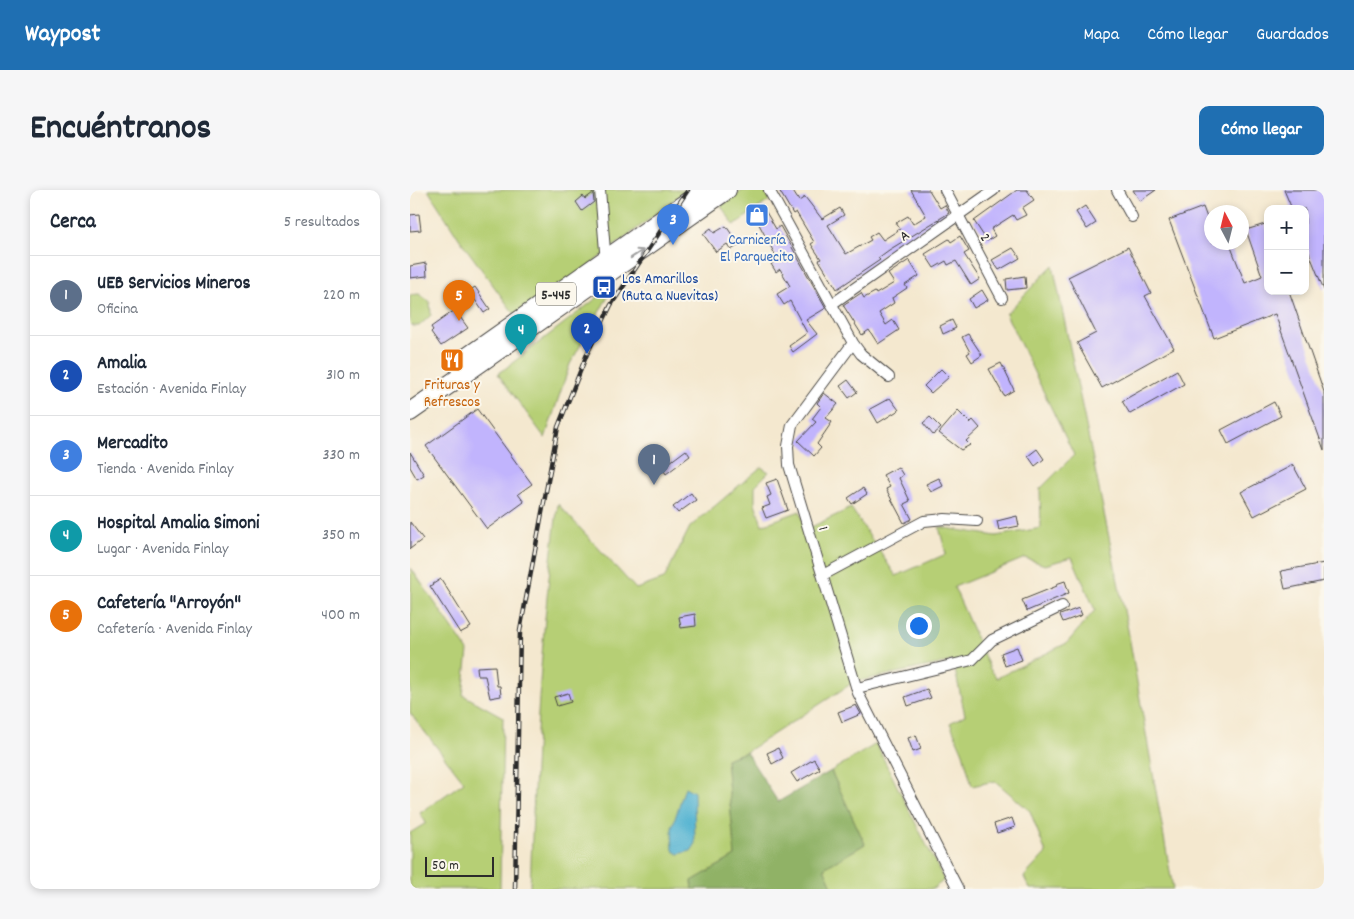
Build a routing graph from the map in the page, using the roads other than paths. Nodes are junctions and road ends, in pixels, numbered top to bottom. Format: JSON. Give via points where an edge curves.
{"nodes":[{"id":1,"x":600,"y":190,"type":"edge"},
{"id":2,"x":704,"y":190,"type":"edge"},
{"id":3,"x":727,"y":190,"type":"edge"},
{"id":4,"x":769,"y":190,"type":"edge"},
{"id":5,"x":945,"y":190,"type":"edge"},
{"id":6,"x":994,"y":190,"type":"edge"},
{"id":7,"x":1117,"y":190,"type":"edge"},
{"id":8,"x":958,"y":215,"type":"junction"},
{"id":9,"x":1132,"y":218,"type":"dead end"},
{"id":10,"x":606,"y":267,"type":"junction"},
{"id":11,"x":1002,"y":298,"type":"dead end"},
{"id":12,"x":832,"y":304,"type":"junction"},
{"id":13,"x":853,"y":344,"type":"junction"},
{"id":14,"x":889,"y":377,"type":"dead end"},
{"id":15,"x":410,"y":399,"type":"edge"},
{"id":16,"x":410,"y":412,"type":"edge"},
{"id":17,"x":977,"y":521,"type":"dead end"},
{"id":18,"x":823,"y":575,"type":"junction"},
{"id":19,"x":1062,"y":606,"type":"dead end"},
{"id":20,"x":857,"y":688,"type":"junction"},
{"id":21,"x":958,"y":889,"type":"edge"}],
"edges":[{"from":1,"to":10,"type":"street"},
{"from":2,"to":10,"type":"highway","number":"5-445"},
{"from":10,"to":3,"type":"highway","number":"5-445","one_way":true},
{"from":4,"to":12,"type":"street"},
{"from":5,"to":8,"type":"street","name":"2"},
{"from":6,"to":8,"type":"street","name":"A"},
{"from":7,"to":9,"type":"street"},
{"from":8,"to":11,"type":"street","name":"2"},
{"from":8,"to":12,"type":"street","name":"A"},
{"from":10,"to":15,"type":"highway","number":"5-445"},
{"from":10,"to":16,"type":"highway","number":"5-445"},
{"from":12,"to":13,"type":"street"},
{"from":13,"to":14,"type":"street"},
{"from":13,"to":18,"type":"street","name":"1","via":[[792,425],[788,446],[789,465]]},
{"from":17,"to":18,"type":"street","via":[[924,521]]},
{"from":18,"to":20,"type":"street","name":"1"},
{"from":19,"to":20,"type":"street","via":[[992,640],[972,660]]},
{"from":20,"to":21,"type":"street","name":"1"}]}
